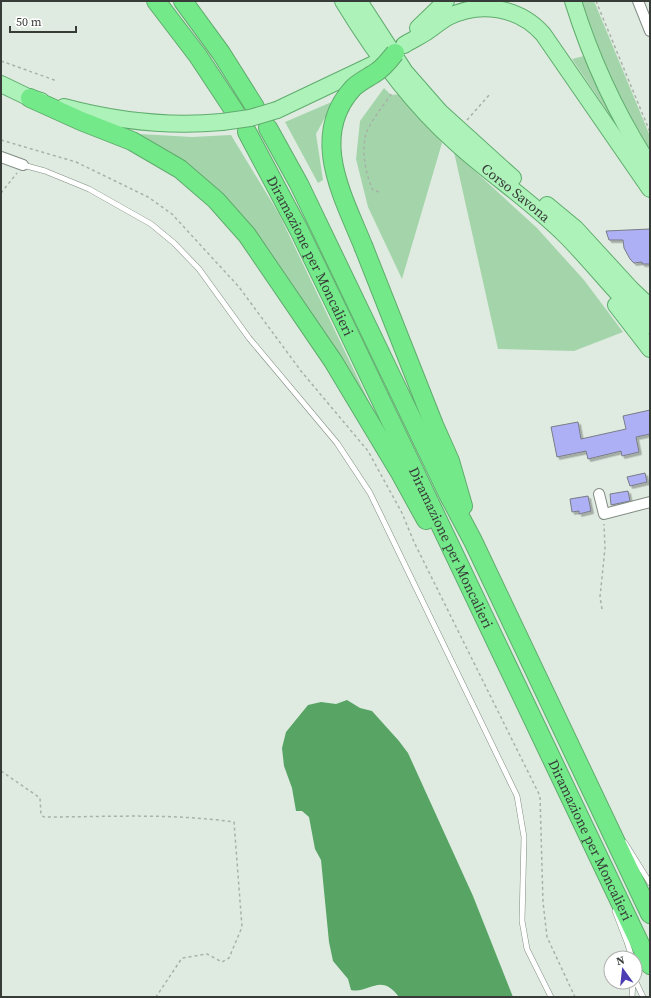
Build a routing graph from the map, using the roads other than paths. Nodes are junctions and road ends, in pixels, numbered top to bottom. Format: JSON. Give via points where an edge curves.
{"nodes":[{"id":1,"x":156,"y":1,"type":"edge"},
{"id":2,"x":183,"y":1,"type":"edge"},
{"id":3,"x":343,"y":1,"type":"edge"},
{"id":4,"x":359,"y":1,"type":"edge"},
{"id":5,"x":446,"y":1,"type":"edge"},
{"id":6,"x":573,"y":1,"type":"edge"},
{"id":7,"x":638,"y":1,"type":"edge"},
{"id":8,"x":650,"y":31,"type":"edge"},
{"id":9,"x":399,"y":49,"type":"junction"},
{"id":10,"x":1,"y":84,"type":"edge"},
{"id":11,"x":30,"y":98,"type":"junction"},
{"id":12,"x":255,"y":107,"type":"dead end"},
{"id":13,"x":228,"y":117,"type":"junction"},
{"id":14,"x":268,"y":128,"type":"dead end"},
{"id":15,"x":247,"y":132,"type":"dead end"},
{"id":16,"x":1,"y":157,"type":"edge"},
{"id":17,"x":23,"y":165,"type":"joint"},
{"id":18,"x":482,"y":166,"type":"junction"},
{"id":19,"x":650,"y":166,"type":"edge"},
{"id":20,"x":515,"y":179,"type":"junction"},
{"id":21,"x":650,"y":189,"type":"edge"},
{"id":22,"x":650,"y":307,"type":"edge"},
{"id":23,"x":650,"y":317,"type":"edge"},
{"id":24,"x":650,"y":326,"type":"edge"},
{"id":25,"x":650,"y":349,"type":"edge"},
{"id":26,"x":599,"y":494,"type":"dead end"},
{"id":27,"x":650,"y":502,"type":"edge"},
{"id":28,"x":474,"y":541,"type":"junction"},
{"id":29,"x":488,"y":624,"type":"junction"},
{"id":30,"x":603,"y":817,"type":"junction"},
{"id":31,"x":607,"y":875,"type":"junction"},
{"id":32,"x":650,"y":883,"type":"edge"},
{"id":33,"x":650,"y":914,"type":"edge"},
{"id":34,"x":629,"y":950,"type":"edge"},
{"id":35,"x":650,"y":965,"type":"edge"},
{"id":36,"x":551,"y":997,"type":"edge"}],
"edges":[{"from":1,"to":13,"type":"highway","via":[[198,56]]},
{"from":2,"to":12,"type":"highway","via":[[221,53]]},
{"from":3,"to":18,"type":"main road","name":"Corso Savona","via":[[360,30],[423,110]]},
{"from":4,"to":20,"type":"main road","name":"Corso Savona","via":[[406,72],[440,112]]},
{"from":5,"to":9,"type":"main road"},
{"from":6,"to":19,"type":"main road","via":[[582,30],[610,96]]},
{"from":7,"to":8,"type":"street"},
{"from":9,"to":13,"type":"main road","bridge":true,"via":[[376,63],[277,110],[250,118]]},
{"from":9,"to":21,"type":"main road","via":[[447,18],[467,10],[500,9],[528,20],[543,34]]},
{"from":9,"to":28,"type":"highway","bridge":true,"via":[[380,70],[359,83],[349,93],[339,110],[331,144],[332,161],[336,178],[450,461]]},
{"from":10,"to":11,"type":"main road"},
{"from":11,"to":13,"type":"main road","via":[[100,117],[126,121],[174,124]]},
{"from":11,"to":29,"type":"highway","via":[[159,155],[200,184],[233,217],[282,284],[333,361]]},
{"from":14,"to":28,"type":"highway","name":"Diramazione per Moncalieri","via":[[299,184],[448,494]]},
{"from":15,"to":29,"type":"highway","name":"Diramazione per Moncalieri","via":[[302,237]]},
{"from":16,"to":17,"type":"street"},
{"from":17,"to":36,"type":"lane","via":[[89,189],[151,224],[174,243],[199,269],[249,338],[337,443],[370,493],[516,796],[524,837],[522,876],[527,949]]},
{"from":18,"to":24,"type":"main road","name":"Corso Savona","via":[[518,193],[565,235],[624,302]]},
{"from":18,"to":25,"type":"main road","via":[[595,279]]},
{"from":20,"to":22,"type":"main road","via":[[576,229]]},
{"from":20,"to":23,"type":"main road","name":"Corso Savona","via":[[572,234]]},
{"from":26,"to":27,"type":"street","via":[[604,514]]},
{"from":28,"to":30,"type":"highway","name":"Diramazione per Moncalieri"},
{"from":29,"to":31,"type":"highway","name":"Diramazione per Moncalieri"},
{"from":30,"to":32,"type":"lane","via":[[631,851]]},
{"from":30,"to":33,"type":"highway","name":"Diramazione per Moncalieri"},
{"from":31,"to":34,"type":"lane","via":[[612,902]]},
{"from":31,"to":35,"type":"highway","name":"Diramazione per Moncalieri"}]}
